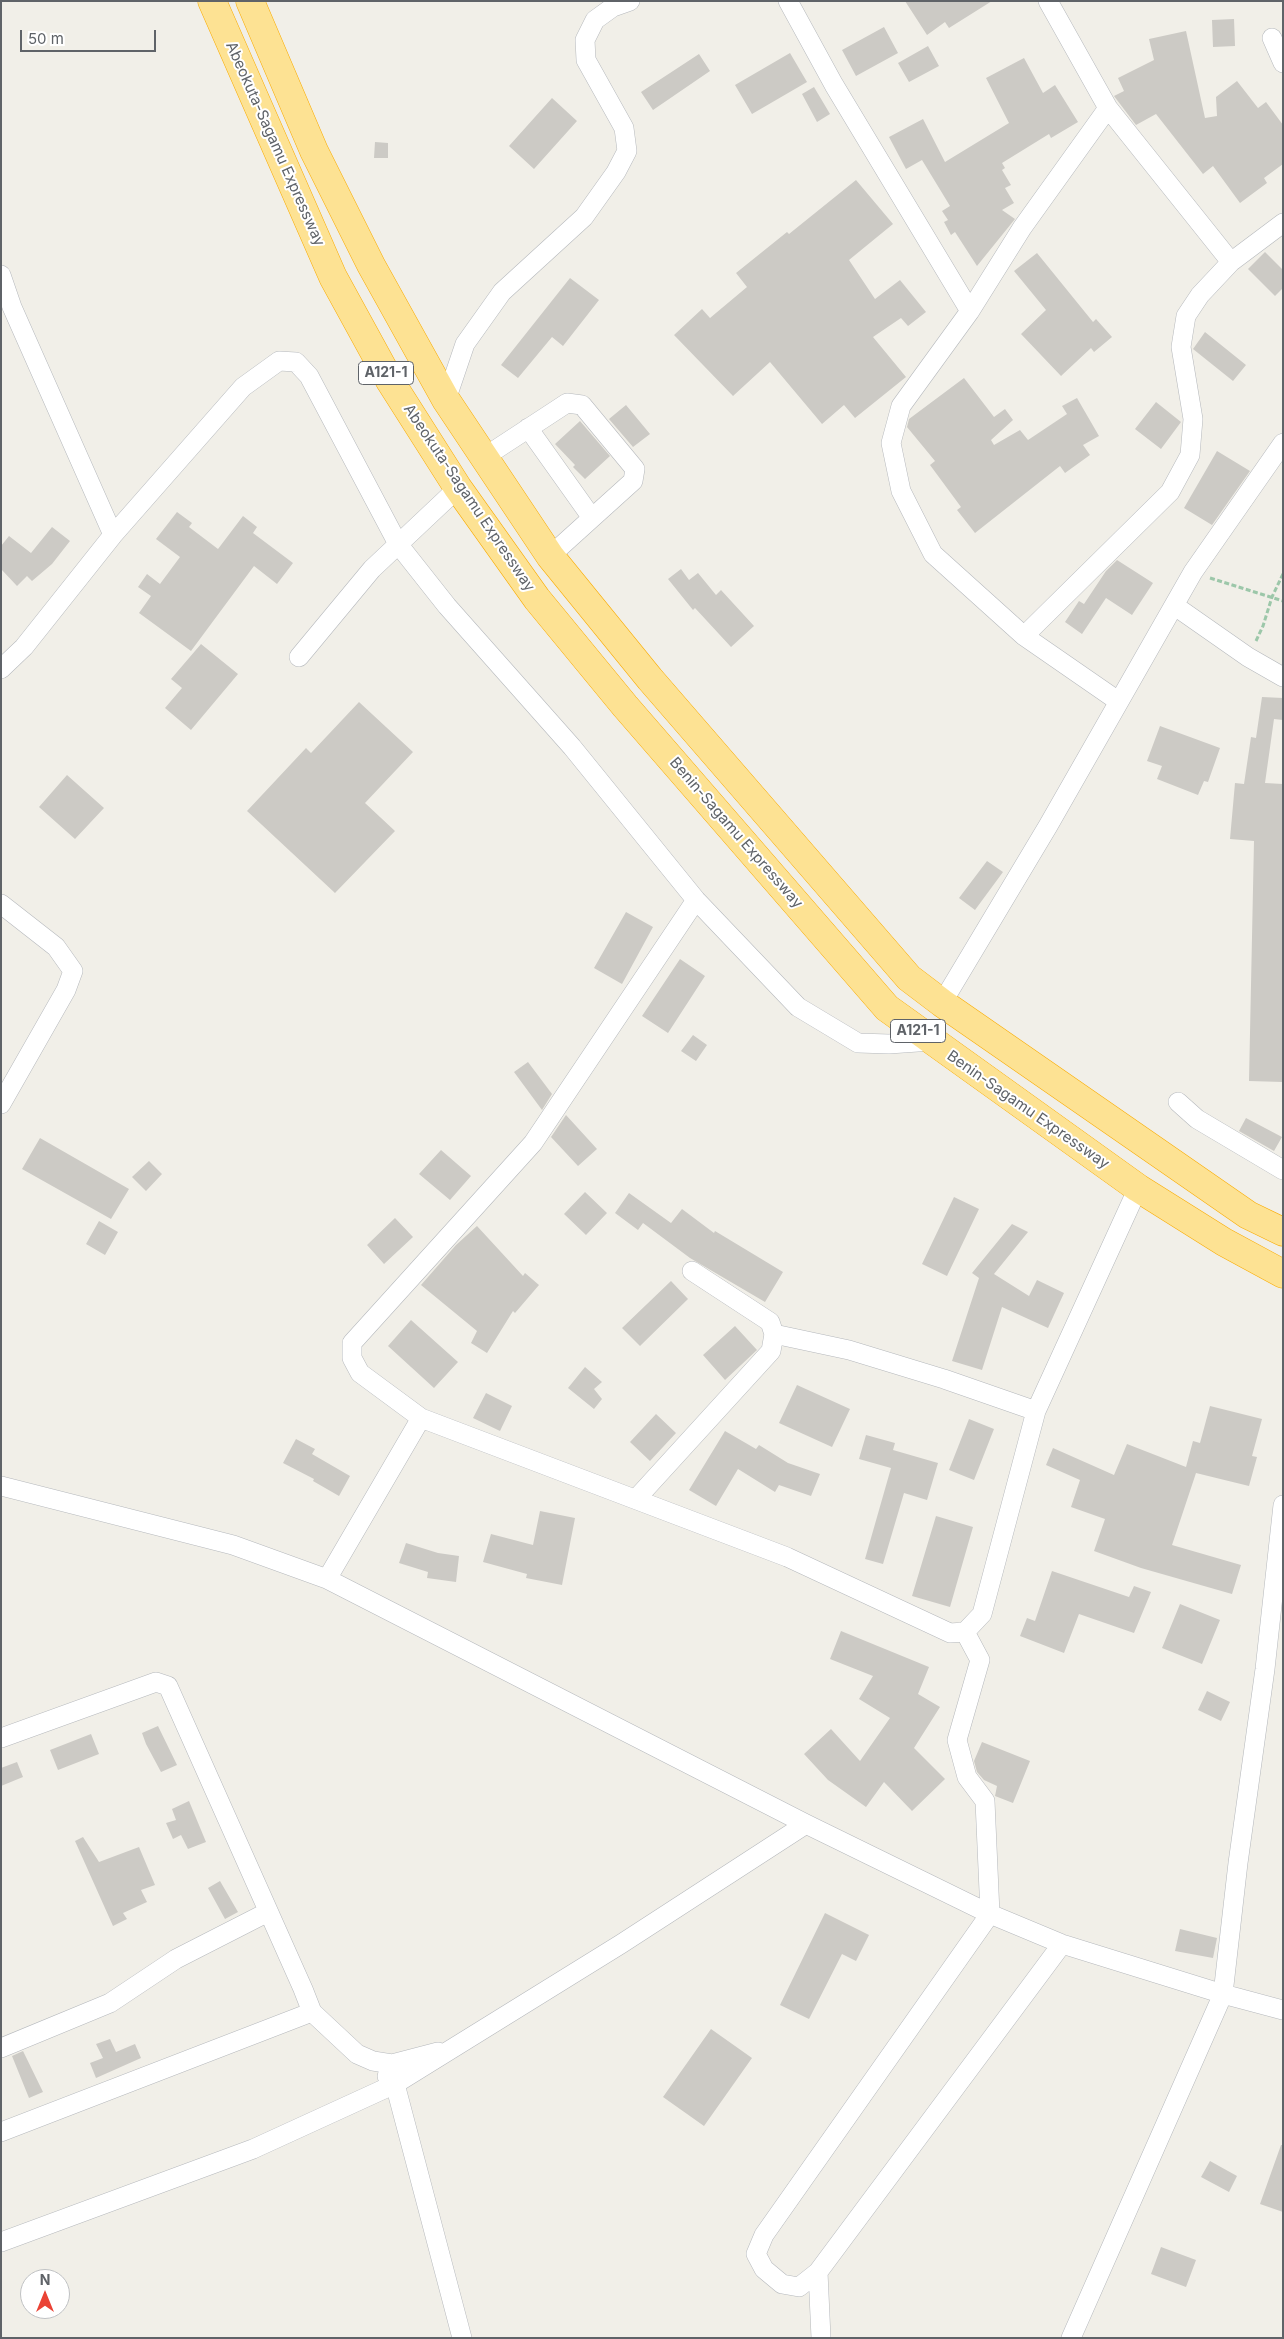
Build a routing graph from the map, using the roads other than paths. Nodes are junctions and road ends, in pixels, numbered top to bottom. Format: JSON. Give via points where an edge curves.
{"nodes":[{"id":1,"x":212,"y":1,"type":"edge"},
{"id":2,"x":250,"y":1,"type":"edge"},
{"id":3,"x":630,"y":1,"type":"edge"},
{"id":4,"x":788,"y":1,"type":"edge"},
{"id":5,"x":1048,"y":1,"type":"edge"},
{"id":6,"x":1272,"y":38,"type":"dead end"},
{"id":7,"x":1283,"y":63,"type":"edge"},
{"id":8,"x":1108,"y":108,"type":"junction"},
{"id":9,"x":1283,"y":223,"type":"edge"},
{"id":10,"x":1231,"y":262,"type":"junction"},
{"id":11,"x":1,"y":275,"type":"edge"},
{"id":12,"x":970,"y":311,"type":"junction"},
{"id":13,"x":446,"y":400,"type":"junction"},
{"id":14,"x":528,"y":428,"type":"junction"},
{"id":15,"x":1283,"y":443,"type":"edge"},
{"id":16,"x":484,"y":458,"type":"junction"},
{"id":17,"x":458,"y":488,"type":"junction"},
{"id":18,"x":592,"y":518,"type":"junction"},
{"id":19,"x":113,"y":535,"type":"junction"},
{"id":20,"x":398,"y":544,"type":"junction"},
{"id":21,"x":550,"y":556,"type":"junction"},
{"id":22,"x":1175,"y":606,"type":"junction"},
{"id":23,"x":1024,"y":636,"type":"junction"},
{"id":24,"x":299,"y":657,"type":"dead end"},
{"id":25,"x":1,"y":669,"type":"edge"},
{"id":26,"x":1283,"y":677,"type":"edge"},
{"id":27,"x":1118,"y":701,"type":"junction"},
{"id":28,"x":626,"y":706,"type":"joint"},
{"id":29,"x":696,"y":900,"type":"junction"},
{"id":30,"x":1,"y":904,"type":"edge"},
{"id":31,"x":942,"y":1003,"type":"junction"},
{"id":32,"x":932,"y":1042,"type":"junction"},
{"id":33,"x":1178,"y":1102,"type":"dead end"},
{"id":34,"x":1,"y":1104,"type":"edge"},
{"id":35,"x":1283,"y":1170,"type":"edge"},
{"id":36,"x":1138,"y":1188,"type":"junction"},
{"id":37,"x":1283,"y":1232,"type":"edge"},
{"id":38,"x":692,"y":1271,"type":"dead end"},
{"id":39,"x":1283,"y":1274,"type":"edge"},
{"id":40,"x":774,"y":1334,"type":"junction"},
{"id":41,"x":1036,"y":1411,"type":"junction"},
{"id":42,"x":421,"y":1418,"type":"junction"},
{"id":43,"x":1,"y":1486,"type":"edge"},
{"id":44,"x":636,"y":1499,"type":"junction"},
{"id":45,"x":1283,"y":1505,"type":"edge"},
{"id":46,"x":327,"y":1579,"type":"junction"},
{"id":47,"x":965,"y":1632,"type":"junction"},
{"id":48,"x":1,"y":1738,"type":"edge"},
{"id":49,"x":806,"y":1824,"type":"junction"},
{"id":50,"x":268,"y":1912,"type":"junction"},
{"id":51,"x":990,"y":1914,"type":"junction"},
{"id":52,"x":1062,"y":1944,"type":"junction"},
{"id":53,"x":1224,"y":1994,"type":"junction"},
{"id":54,"x":1283,"y":2010,"type":"edge"},
{"id":55,"x":312,"y":2012,"type":"junction"},
{"id":56,"x":458,"y":2047,"type":"junction"},
{"id":57,"x":1,"y":2048,"type":"edge"},
{"id":58,"x":373,"y":2061,"type":"junction"},
{"id":59,"x":395,"y":2084,"type":"junction"},
{"id":60,"x":1,"y":2132,"type":"edge"},
{"id":61,"x":1,"y":2242,"type":"edge"},
{"id":62,"x":818,"y":2272,"type":"junction"},
{"id":63,"x":462,"y":2338,"type":"edge"},
{"id":64,"x":821,"y":2338,"type":"edge"},
{"id":65,"x":1071,"y":2338,"type":"edge"}],
"edges":[{"from":1,"to":17,"type":"highway","name":"Abeokuta-Sagamu Expressway","number":"A121-1","via":[[333,277],[390,380]]},
{"from":2,"to":13,"type":"highway","number":"A121-1","via":[[319,160],[371,265]]},
{"from":3,"to":13,"type":"street","via":[[595,20],[585,40],[586,60],[624,128],[627,151],[584,217],[502,292],[465,344]]},
{"from":4,"to":12,"type":"street","via":[[834,85]]},
{"from":5,"to":8,"type":"street"},
{"from":6,"to":7,"type":"street"},
{"from":8,"to":10,"type":"street"},
{"from":8,"to":12,"type":"street","via":[[1022,228]]},
{"from":9,"to":10,"type":"street"},
{"from":10,"to":23,"type":"street","via":[[1200,295],[1186,316],[1181,347],[1193,419],[1190,455],[1170,492]]},
{"from":11,"to":19,"type":"street","via":[[12,307]]},
{"from":12,"to":23,"type":"street","via":[[901,406],[891,444],[901,491],[933,554]]},
{"from":13,"to":16,"type":"highway","number":"A121-1"},
{"from":14,"to":16,"type":"street"},
{"from":14,"to":18,"type":"street"},
{"from":14,"to":18,"type":"street","via":[[566,403],[582,405],[635,469],[633,481]]},
{"from":15,"to":22,"type":"street","via":[[1193,572]]},
{"from":16,"to":21,"type":"highway","number":"A121-1"},
{"from":17,"to":20,"type":"street"},
{"from":17,"to":28,"type":"highway","name":"Abeokuta-Sagamu Expressway","number":"A121-1","via":[[537,600]]},
{"from":18,"to":21,"type":"street"},
{"from":19,"to":20,"type":"street","via":[[243,387],[279,361],[296,362],[309,376]]},
{"from":19,"to":25,"type":"street","via":[[24,647]]},
{"from":20,"to":24,"type":"street","via":[[372,569]]},
{"from":20,"to":29,"type":"street","via":[[447,606],[572,747]]},
{"from":21,"to":31,"type":"highway","number":"A121-1","via":[[650,679],[909,978]]},
{"from":22,"to":26,"type":"street","via":[[1248,657]]},
{"from":22,"to":27,"type":"street"},
{"from":23,"to":27,"type":"street"},
{"from":27,"to":31,"type":"street"},
{"from":28,"to":32,"type":"highway","name":"Benin-Sagamu Expressway","number":"A121-1","via":[[887,1008]]},
{"from":29,"to":32,"type":"street","via":[[798,1006],[858,1043]]},
{"from":29,"to":42,"type":"street","via":[[533,1143],[352,1344],[352,1358],[360,1373]]},
{"from":30,"to":34,"type":"street","via":[[56,947],[73,971],[66,990]]},
{"from":31,"to":37,"type":"highway","number":"A121-1","via":[[1248,1215]]},
{"from":32,"to":36,"type":"highway","name":"Benin-Sagamu Expressway","number":"A121-1"},
{"from":33,"to":35,"type":"street","via":[[1197,1120]]},
{"from":36,"to":39,"type":"highway","name":"Benin-Sagamu Expressway","number":"A121-1","via":[[1224,1242]]},
{"from":36,"to":41,"type":"street"},
{"from":38,"to":40,"type":"street","via":[[770,1322]]},
{"from":40,"to":41,"type":"street","via":[[849,1350]]},
{"from":40,"to":44,"type":"street","via":[[772,1351]]},
{"from":41,"to":47,"type":"street","via":[[982,1614]]},
{"from":42,"to":44,"type":"street"},
{"from":42,"to":46,"type":"street"},
{"from":43,"to":46,"type":"street","via":[[233,1545]]},
{"from":44,"to":47,"type":"street","via":[[787,1557],[950,1632]]},
{"from":45,"to":53,"type":"street"},
{"from":46,"to":49,"type":"street"},
{"from":47,"to":51,"type":"street","via":[[980,1660],[957,1740],[967,1777],[984,1800]]},
{"from":48,"to":50,"type":"street","via":[[156,1682],[168,1686]]},
{"from":49,"to":51,"type":"street"},
{"from":49,"to":56,"type":"street"},
{"from":50,"to":55,"type":"street"},
{"from":50,"to":57,"type":"street","via":[[176,1959],[110,2003]]},
{"from":51,"to":52,"type":"street"},
{"from":51,"to":62,"type":"street","via":[[764,2235],[756,2254],[764,2269],[782,2284],[799,2286]]},
{"from":52,"to":53,"type":"street"},
{"from":52,"to":62,"type":"street"},
{"from":53,"to":54,"type":"street"},
{"from":53,"to":65,"type":"street"},
{"from":55,"to":58,"type":"street","via":[[357,2054]]},
{"from":55,"to":60,"type":"street"},
{"from":56,"to":58,"type":"street","via":[[392,2064]]},
{"from":56,"to":59,"type":"street"},
{"from":58,"to":59,"type":"street"},
{"from":59,"to":61,"type":"street","via":[[253,2149]]},
{"from":59,"to":63,"type":"street"},
{"from":62,"to":64,"type":"street"}]}
